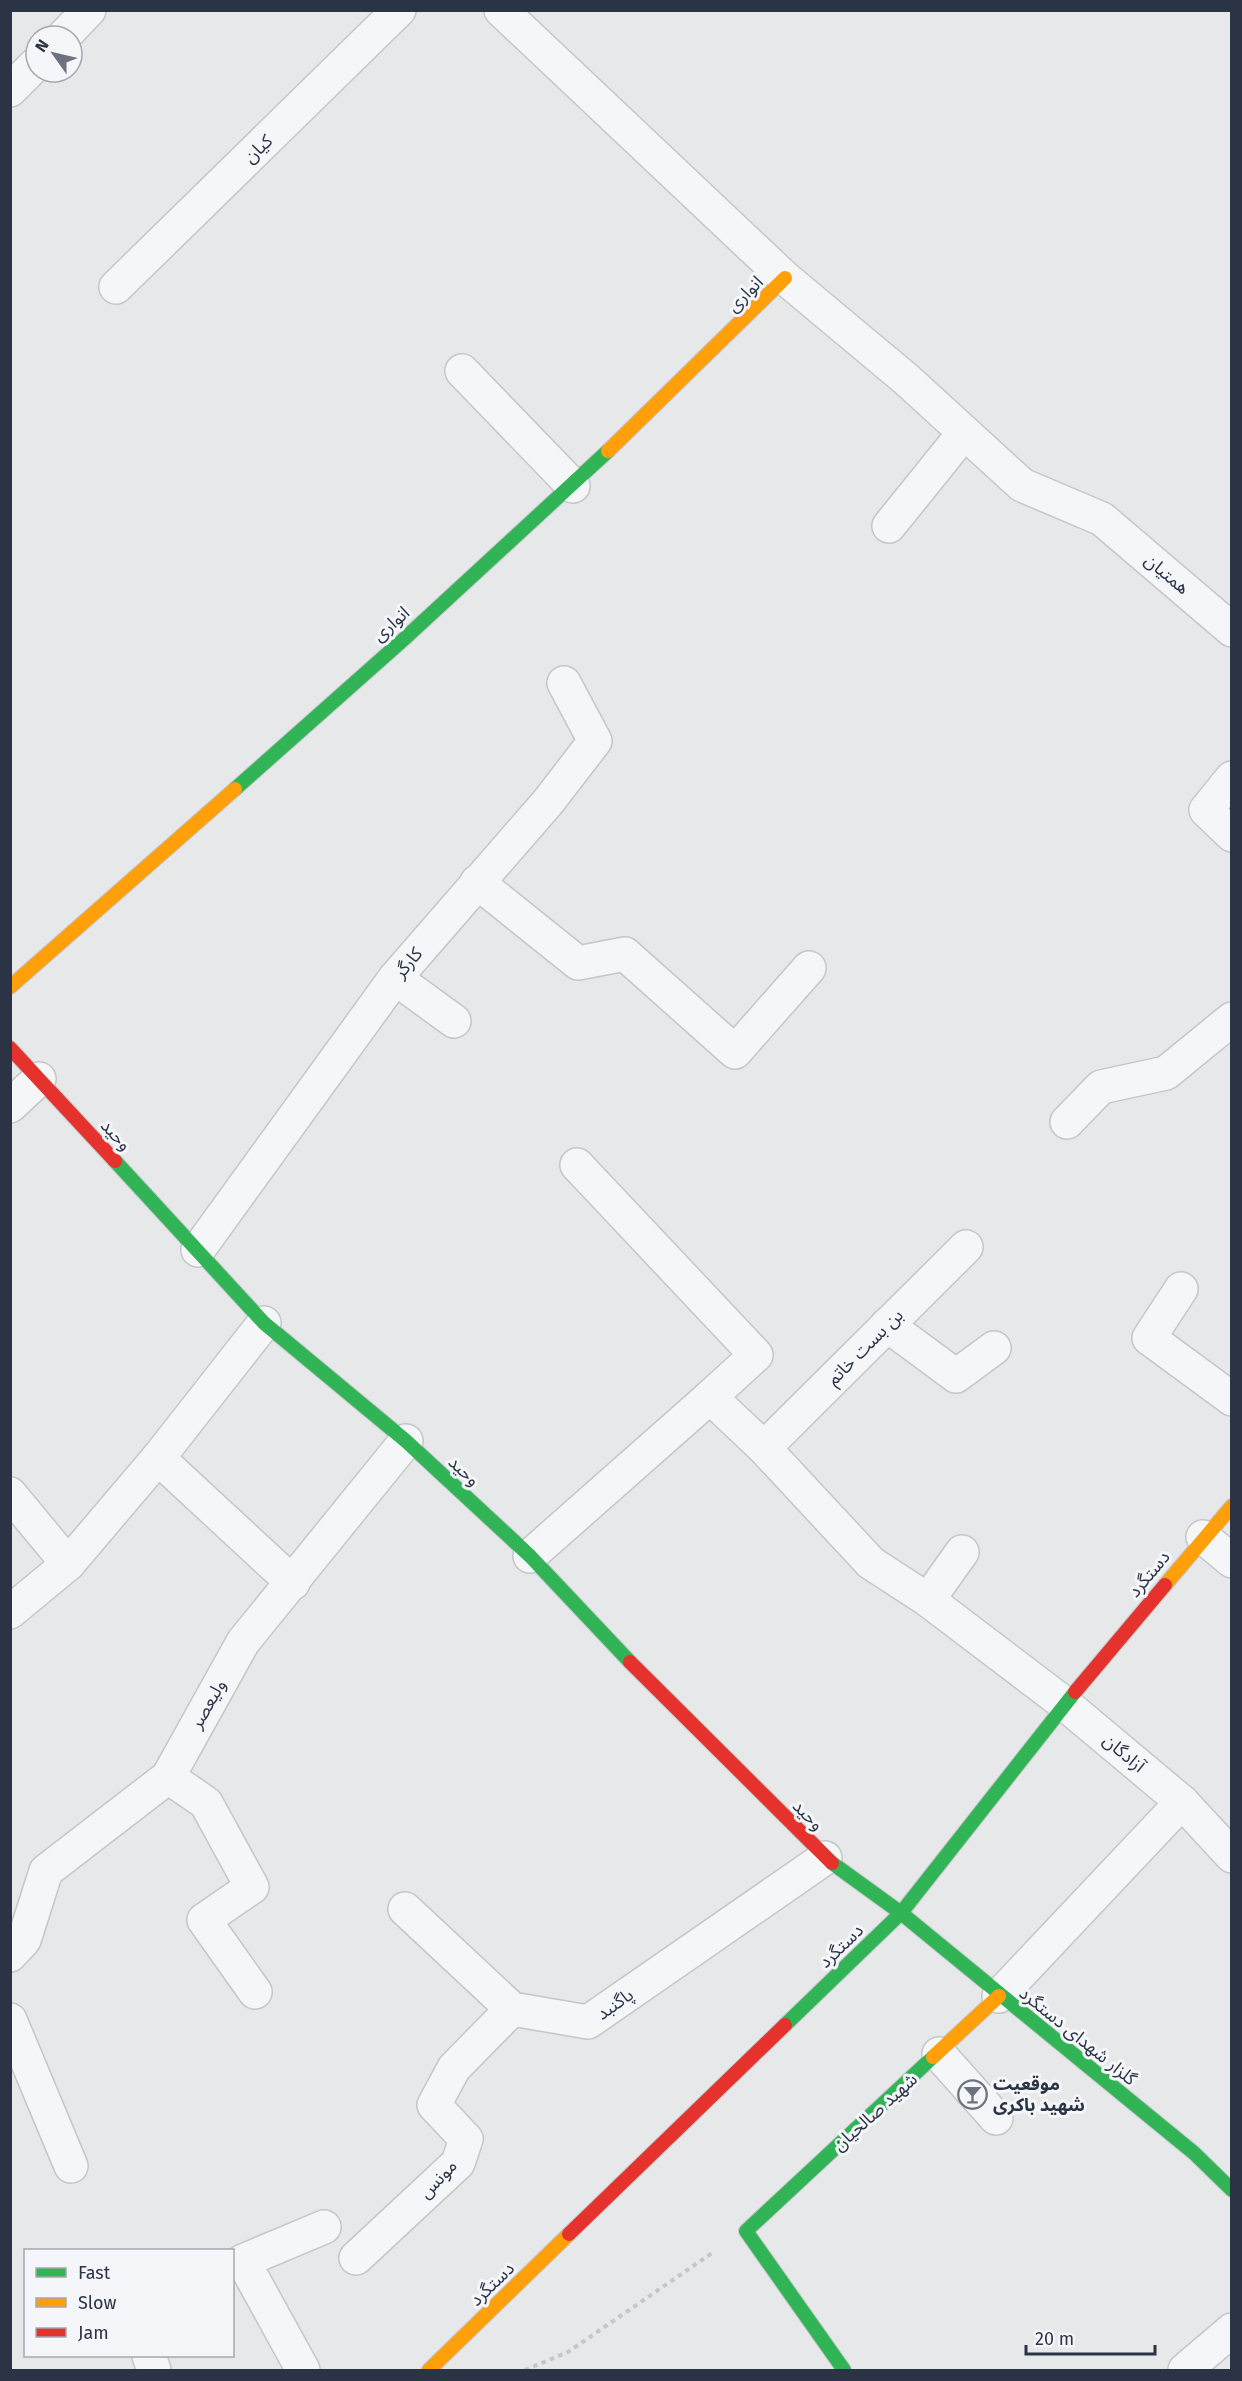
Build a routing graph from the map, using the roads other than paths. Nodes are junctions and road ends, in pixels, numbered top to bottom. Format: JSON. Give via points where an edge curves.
{"nodes":[{"id":1,"x":89,"y":10,"type":"edge"},
{"id":2,"x":399,"y":10,"type":"edge"},
{"id":3,"x":501,"y":10,"type":"edge"},
{"id":4,"x":76,"y":24,"type":"edge"},
{"id":5,"x":24,"y":76,"type":"edge"},
{"id":6,"x":10,"y":90,"type":"edge"},
{"id":7,"x":785,"y":278,"type":"junction"},
{"id":8,"x":116,"y":287,"type":"dead end"},
{"id":9,"x":462,"y":371,"type":"dead end"},
{"id":10,"x":964,"y":433,"type":"junction"},
{"id":11,"x":573,"y":486,"type":"junction"},
{"id":12,"x":889,"y":526,"type":"dead end"},
{"id":13,"x":1229,"y":621,"type":"edge"},
{"id":14,"x":564,"y":683,"type":"dead end"},
{"id":15,"x":1232,"y":778,"type":"edge"},
{"id":16,"x":1232,"y":835,"type":"edge"},
{"id":17,"x":477,"y":882,"type":"junction"},
{"id":18,"x":809,"y":968,"type":"dead end"},
{"id":19,"x":395,"y":978,"type":"junction"},
{"id":20,"x":10,"y":987,"type":"edge"},
{"id":21,"x":1232,"y":1019,"type":"edge"},
{"id":22,"x":454,"y":1021,"type":"dead end"},
{"id":23,"x":10,"y":1048,"type":"edge"},
{"id":24,"x":39,"y":1079,"type":"junction"},
{"id":25,"x":10,"y":1106,"type":"edge"},
{"id":26,"x":1067,"y":1122,"type":"dead end"},
{"id":27,"x":577,"y":1165,"type":"dead end"},
{"id":28,"x":966,"y":1247,"type":"dead end"},
{"id":29,"x":198,"y":1250,"type":"junction"},
{"id":30,"x":1181,"y":1289,"type":"dead end"},
{"id":31,"x":264,"y":1323,"type":"junction"},
{"id":32,"x":887,"y":1325,"type":"junction"},
{"id":33,"x":994,"y":1348,"type":"dead end"},
{"id":34,"x":710,"y":1397,"type":"junction"},
{"id":35,"x":1232,"y":1399,"type":"edge"},
{"id":36,"x":406,"y":1441,"type":"junction"},
{"id":37,"x":765,"y":1448,"type":"junction"},
{"id":38,"x":158,"y":1458,"type":"junction"},
{"id":39,"x":10,"y":1494,"type":"edge"},
{"id":40,"x":1232,"y":1506,"type":"edge"},
{"id":41,"x":1203,"y":1537,"type":"junction"},
{"id":42,"x":962,"y":1552,"type":"dead end"},
{"id":43,"x":530,"y":1556,"type":"junction"},
{"id":44,"x":1232,"y":1561,"type":"edge"},
{"id":45,"x":68,"y":1564,"type":"junction"},
{"id":46,"x":293,"y":1583,"type":"junction"},
{"id":47,"x":928,"y":1600,"type":"junction"},
{"id":48,"x":10,"y":1612,"type":"edge"},
{"id":49,"x":1065,"y":1704,"type":"junction"},
{"id":50,"x":168,"y":1777,"type":"junction"},
{"id":51,"x":1182,"y":1802,"type":"junction"},
{"id":52,"x":1232,"y":1856,"type":"edge"},
{"id":53,"x":825,"y":1858,"type":"junction"},
{"id":54,"x":405,"y":1909,"type":"dead end"},
{"id":55,"x":901,"y":1913,"type":"junction"},
{"id":56,"x":10,"y":1955,"type":"edge"},
{"id":57,"x":255,"y":1992,"type":"dead end"},
{"id":58,"x":999,"y":1996,"type":"junction"},
{"id":59,"x":512,"y":2009,"type":"junction"},
{"id":60,"x":10,"y":2020,"type":"edge"},
{"id":61,"x":939,"y":2054,"type":"junction"},
{"id":62,"x":996,"y":2118,"type":"dead end"},
{"id":63,"x":71,"y":2166,"type":"dead end"},
{"id":64,"x":1232,"y":2190,"type":"edge"},
{"id":65,"x":324,"y":2227,"type":"dead end"},
{"id":66,"x":356,"y":2258,"type":"dead end"},
{"id":67,"x":1232,"y":2330,"type":"edge"},
{"id":68,"x":303,"y":2370,"type":"edge"},
{"id":69,"x":429,"y":2370,"type":"edge"},
{"id":70,"x":844,"y":2370,"type":"edge"},
{"id":71,"x":1185,"y":2370,"type":"edge"}],
"edges":[{"from":1,"to":4,"type":"street"},
{"from":2,"to":8,"type":"street","name":"کیان"},
{"from":3,"to":7,"type":"street","name":"همتیان"},
{"from":5,"to":6,"type":"street"},
{"from":7,"to":10,"type":"street","name":"همتیان"},
{"from":7,"to":11,"type":"street","name":"انواری"},
{"from":9,"to":11,"type":"street"},
{"from":10,"to":12,"type":"street"},
{"from":10,"to":13,"type":"street","name":"همتیان","via":[[1022,485],[1102,519]]},
{"from":11,"to":20,"type":"street","name":"انواری"},
{"from":14,"to":17,"type":"street","name":"کارگر","via":[[595,741],[548,802]]},
{"from":15,"to":16,"type":"street","via":[[1206,810]]},
{"from":17,"to":18,"type":"street","via":[[578,963],[625,954],[735,1052]]},
{"from":17,"to":19,"type":"street","name":"کارگر"},
{"from":19,"to":22,"type":"street"},
{"from":19,"to":29,"type":"street","name":"کارگر"},
{"from":21,"to":26,"type":"street","via":[[1166,1073],[1101,1087]]},
{"from":23,"to":24,"type":"street","name":"وحید"},
{"from":24,"to":25,"type":"street"},
{"from":24,"to":29,"type":"street","name":"وحید"},
{"from":27,"to":34,"type":"street","via":[[756,1355]]},
{"from":28,"to":32,"type":"street","name":"بن بست خاتم"},
{"from":29,"to":31,"type":"street","name":"وحید"},
{"from":30,"to":35,"type":"street","via":[[1149,1338]]},
{"from":31,"to":36,"type":"street","name":"وحید"},
{"from":31,"to":38,"type":"street"},
{"from":32,"to":33,"type":"street","via":[[956,1376]]},
{"from":32,"to":37,"type":"street","name":"بن بست خاتم"},
{"from":34,"to":37,"type":"street","name":"آزادگان"},
{"from":34,"to":43,"type":"street"},
{"from":36,"to":43,"type":"street","name":"وحید"},
{"from":36,"to":46,"type":"street","name":"ولیعصر"},
{"from":37,"to":47,"type":"street","name":"آزادگان","via":[[871,1563]]},
{"from":38,"to":45,"type":"street"},
{"from":38,"to":46,"type":"street"},
{"from":39,"to":45,"type":"street"},
{"from":40,"to":41,"type":"street","name":"دستگرد"},
{"from":41,"to":44,"type":"street"},
{"from":41,"to":49,"type":"street","name":"دستگرد"},
{"from":42,"to":47,"type":"street"},
{"from":43,"to":53,"type":"street","name":"وحید","via":[[592,1624]]},
{"from":45,"to":48,"type":"street"},
{"from":46,"to":50,"type":"street","name":"ولیعصر","via":[[243,1642]]},
{"from":47,"to":49,"type":"street","name":"آزادگان"},
{"from":49,"to":51,"type":"street","name":"آزادگان"},
{"from":49,"to":55,"type":"street","name":"دستگرد"},
{"from":50,"to":56,"type":"street","name":"ولیعصر","via":[[46,1871],[24,1940]]},
{"from":50,"to":57,"type":"street","via":[[206,1803],[252,1887],[204,1920]]},
{"from":51,"to":52,"type":"street","name":"آزادگان"},
{"from":51,"to":58,"type":"street","name":"شهید صالحیان"},
{"from":53,"to":55,"type":"street","name":"وحید"},
{"from":53,"to":59,"type":"street","name":"پاگنبد","via":[[588,2022]]},
{"from":54,"to":59,"type":"street"},
{"from":55,"to":58,"type":"street","name":"گلزار شهدای دستگرد"},
{"from":55,"to":69,"type":"street","name":"دستگرد"},
{"from":58,"to":61,"type":"street","name":"شهید صالحیان"},
{"from":58,"to":64,"type":"street","name":"گلزار شهدای دستگرد","via":[[1194,2153]]},
{"from":59,"to":66,"type":"street","name":"مونس","via":[[454,2068],[434,2105],[466,2139],[458,2163]]},
{"from":60,"to":63,"type":"street"},
{"from":61,"to":62,"type":"street"},
{"from":61,"to":70,"type":"street","name":"شهید صالحیان","via":[[746,2231]]},
{"from":65,"to":68,"type":"street","via":[[243,2261]]},
{"from":67,"to":71,"type":"street"}]}
